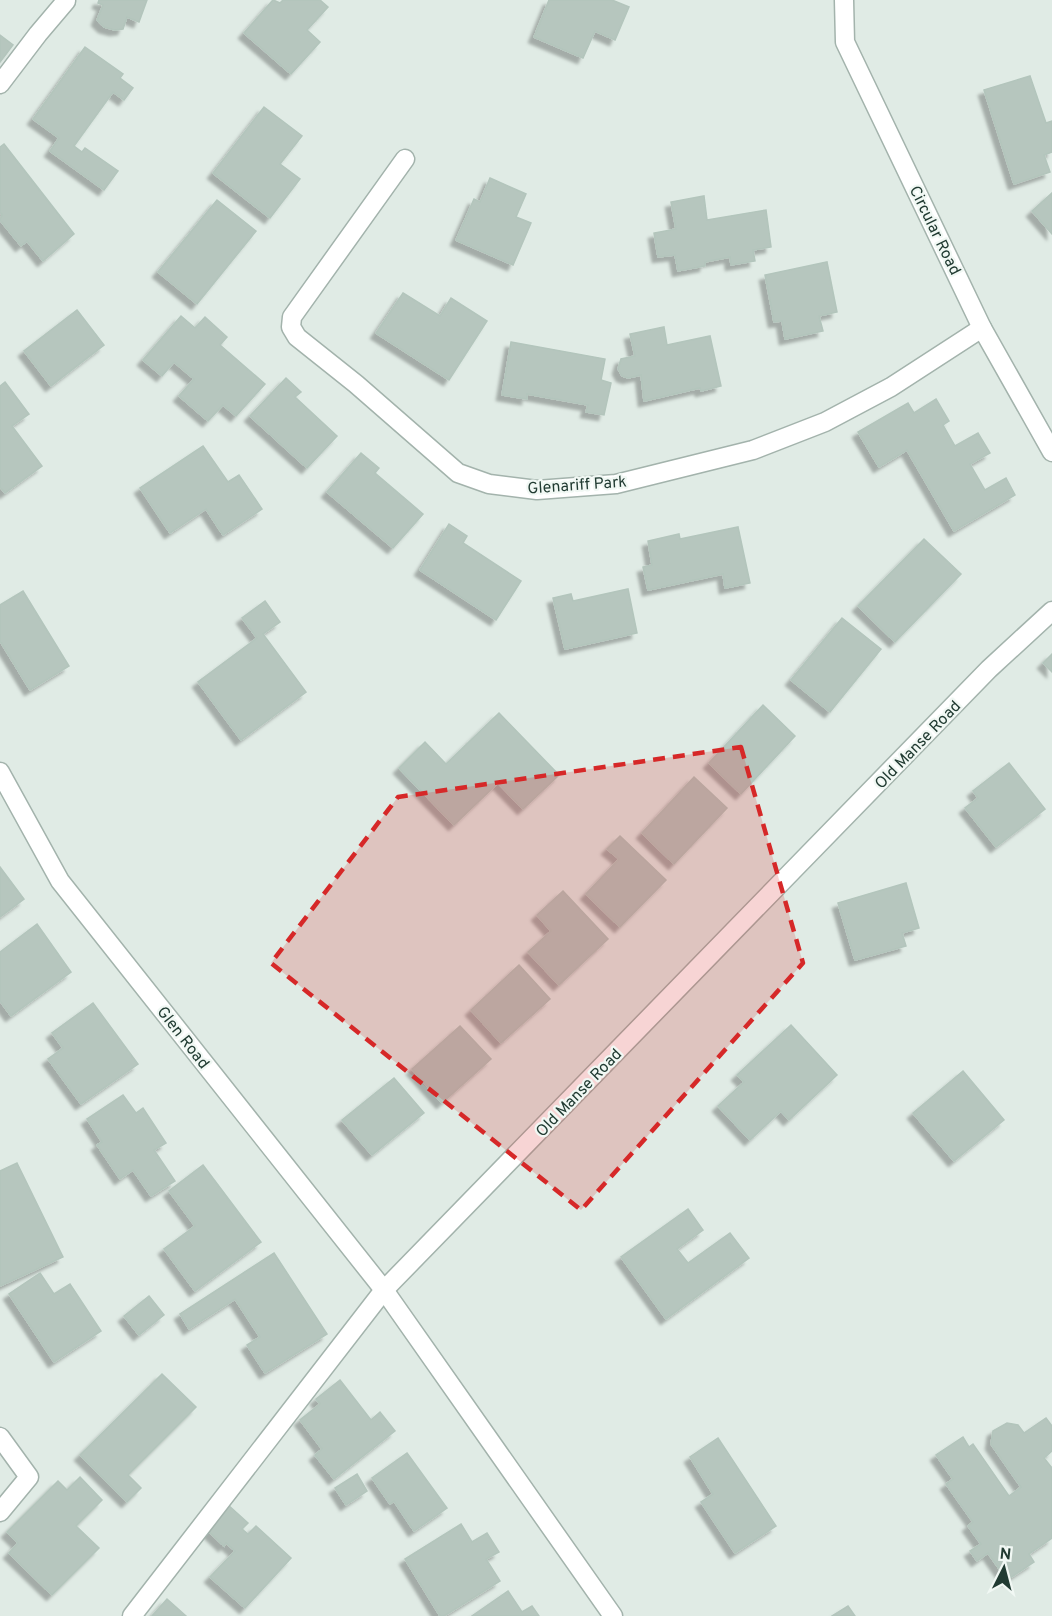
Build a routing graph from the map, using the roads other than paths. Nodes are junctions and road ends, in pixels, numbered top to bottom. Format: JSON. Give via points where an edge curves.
{"nodes":[{"id":1,"x":844,"y":0,"type":"edge"},
{"id":2,"x":66,"y":1,"type":"edge"},
{"id":3,"x":0,"y":84,"type":"edge"},
{"id":4,"x":405,"y":159,"type":"dead end"},
{"id":5,"x":982,"y":328,"type":"junction"},
{"id":6,"x":1052,"y":452,"type":"edge"},
{"id":7,"x":1052,"y":611,"type":"edge"},
{"id":8,"x":0,"y":772,"type":"edge"},
{"id":9,"x":384,"y":1290,"type":"junction"},
{"id":10,"x":0,"y":1437,"type":"edge"},
{"id":11,"x":0,"y":1512,"type":"edge"},
{"id":12,"x":132,"y":1616,"type":"edge"},
{"id":13,"x":614,"y":1616,"type":"edge"}],
"edges":[{"from":1,"to":5,"type":"street","name":"Circular Road","via":[[845,42]]},
{"from":2,"to":3,"type":"street"},
{"from":4,"to":5,"type":"street","name":"Glenariff Park","via":[[292,317],[291,327],[297,337],[458,473],[489,484],[537,490],[616,484],[753,450],[825,422],[891,387]]},
{"from":5,"to":6,"type":"street","name":"Circular Road"},
{"from":7,"to":9,"type":"street","name":"Old Manse Road","via":[[989,669]]},
{"from":8,"to":9,"type":"street","name":"Glen Road","via":[[60,881]]},
{"from":9,"to":12,"type":"street","name":"Old Manse Road"},
{"from":9,"to":13,"type":"street"},
{"from":10,"to":11,"type":"street","via":[[29,1477]]}]}
